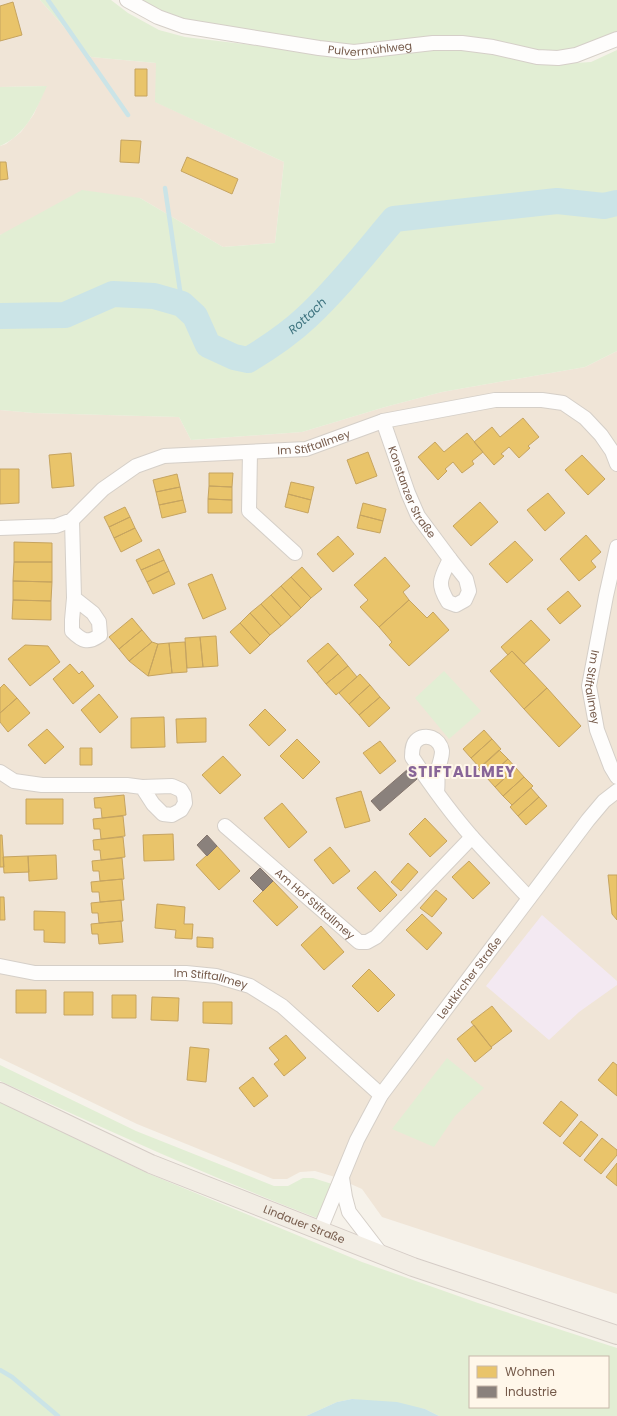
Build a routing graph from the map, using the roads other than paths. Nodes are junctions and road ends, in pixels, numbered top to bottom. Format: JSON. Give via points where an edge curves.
{"nodes":[{"id":1,"x":127,"y":0,"type":"edge"},
{"id":2,"x":617,"y":39,"type":"edge"},
{"id":3,"x":383,"y":421,"type":"junction"},
{"id":4,"x":250,"y":452,"type":"junction"},
{"id":5,"x":617,"y":464,"type":"edge"},
{"id":6,"x":72,"y":520,"type":"junction"},
{"id":7,"x":0,"y":528,"type":"edge"},
{"id":8,"x":617,"y":547,"type":"edge"},
{"id":9,"x":295,"y":553,"type":"dead end"},
{"id":10,"x":450,"y":559,"type":"dead end"},
{"id":11,"x":74,"y":598,"type":"dead end"},
{"id":12,"x":0,"y":772,"type":"edge"},
{"id":13,"x":617,"y":777,"type":"edge"},
{"id":14,"x":142,"y":787,"type":"dead end"},
{"id":15,"x":617,"y":791,"type":"edge"},
{"id":16,"x":437,"y":792,"type":"dead end"},
{"id":17,"x":225,"y":826,"type":"dead end"},
{"id":18,"x":472,"y":837,"type":"junction"},
{"id":19,"x":529,"y":898,"type":"junction"},
{"id":20,"x":0,"y":966,"type":"edge"},
{"id":21,"x":0,"y":1092,"type":"edge"},
{"id":22,"x":381,"y":1095,"type":"junction"},
{"id":23,"x":342,"y":1177,"type":"junction"},
{"id":24,"x":320,"y":1230,"type":"junction"},
{"id":25,"x":382,"y":1255,"type":"junction"},
{"id":26,"x":617,"y":1336,"type":"edge"}],
"edges":[{"from":1,"to":2,"type":"street","name":"Pulvermühlweg","via":[[158,17],[183,26],[354,52],[433,43],[462,43],[537,57],[558,58],[576,55]]},
{"from":3,"to":4,"type":"street","name":"Im Stiftallmey","via":[[306,449]]},
{"from":3,"to":5,"type":"street","name":"Im Stiftallmey","via":[[494,400],[542,400],[563,403],[584,418],[601,435]]},
{"from":3,"to":10,"type":"street","name":"Konstanzer Straße","via":[[418,516]]},
{"from":4,"to":6,"type":"street","name":"Im Stiftallmey","via":[[164,456],[136,466],[103,489]]},
{"from":4,"to":9,"type":"street","via":[[249,511]]},
{"from":6,"to":7,"type":"street","name":"Im Stiftallmey","via":[[40,528]]},
{"from":6,"to":11,"type":"street"},
{"from":8,"to":13,"type":"street","name":"Im Stiftallmey","via":[[589,686],[597,730]]},
{"from":12,"to":14,"type":"street","via":[[14,781],[42,785]]},
{"from":15,"to":19,"type":"street","name":"Leutkircher Straße","via":[[604,801],[588,820]]},
{"from":16,"to":18,"type":"street"},
{"from":17,"to":18,"type":"street","name":"Am Hof Stiftallmey","via":[[359,942],[367,942],[376,937]]},
{"from":18,"to":19,"type":"street"},
{"from":19,"to":22,"type":"street","name":"Leutkircher Straße"},
{"from":20,"to":22,"type":"street","name":"Im Stiftallmey","via":[[35,973],[186,973],[216,976],[250,986],[282,1006]]},
{"from":21,"to":24,"type":"main road","name":"Lindauer Straße","via":[[151,1164]]},
{"from":22,"to":23,"type":"street","name":"Leutkircher Straße"},
{"from":23,"to":24,"type":"street","name":"Leutkircher Straße"},
{"from":23,"to":25,"type":"street","via":[[349,1212]]},
{"from":24,"to":25,"type":"main road","name":"Lindauer Straße"},
{"from":25,"to":26,"type":"main road","name":"Lindauer Straße"}]}
